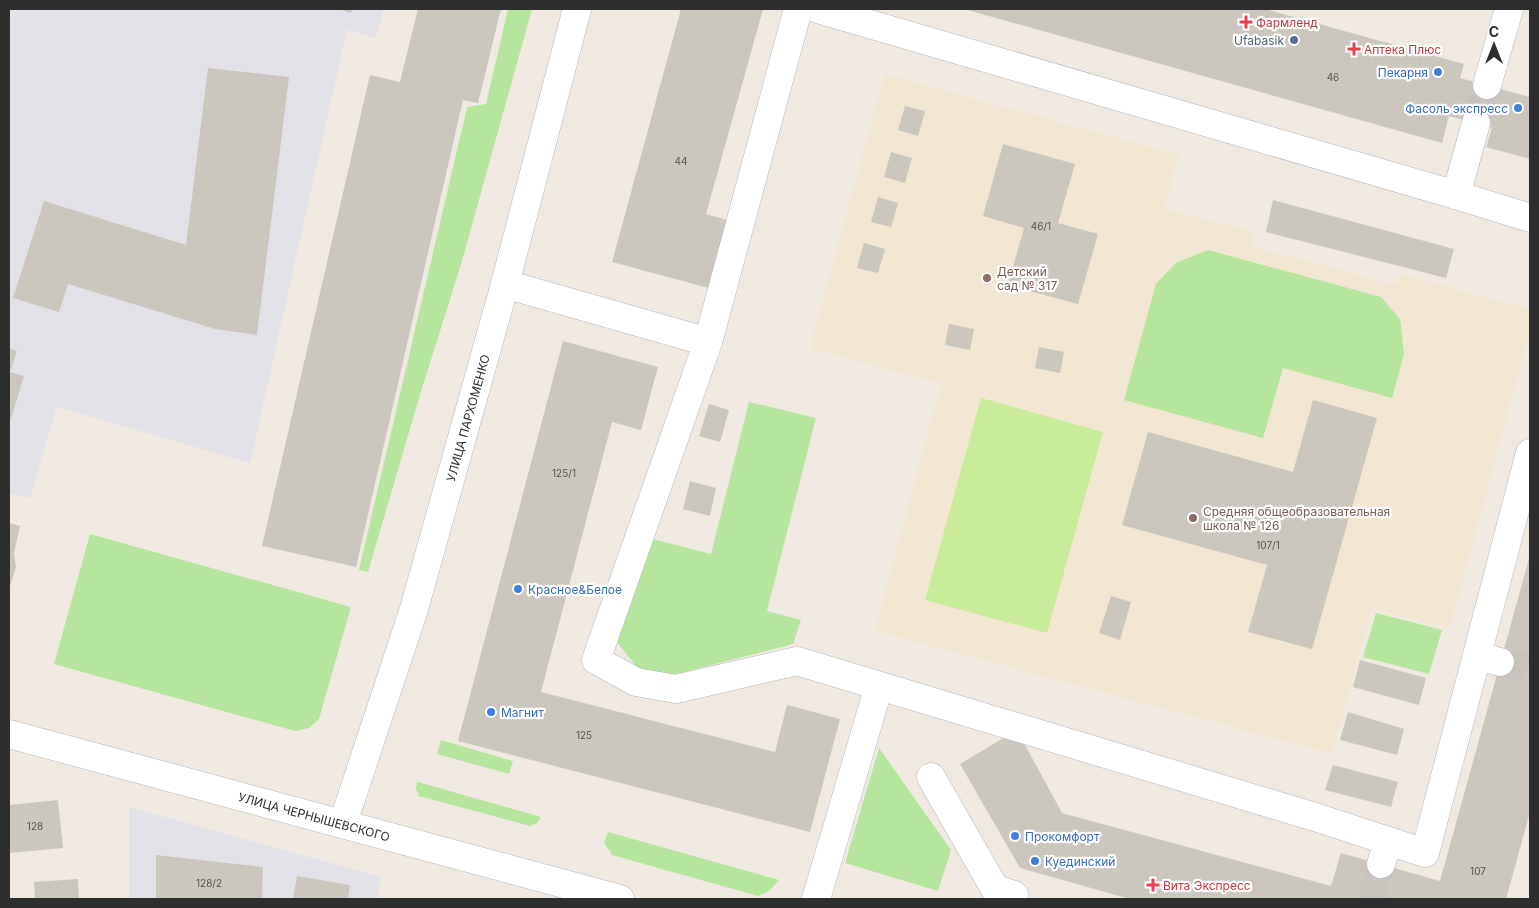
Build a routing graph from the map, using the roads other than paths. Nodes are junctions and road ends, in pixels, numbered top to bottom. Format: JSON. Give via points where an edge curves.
{"nodes":[{"id":1,"x":577,"y":9,"type":"edge"},
{"id":2,"x":798,"y":9,"type":"edge"},
{"id":3,"x":1509,"y":9,"type":"edge"},
{"id":4,"x":833,"y":11,"type":"edge"},
{"id":5,"x":1487,"y":85,"type":"tunnel mouth"},
{"id":6,"x":1476,"y":123,"type":"tunnel mouth"},
{"id":7,"x":1456,"y":194,"type":"junction"},
{"id":8,"x":1530,"y":218,"type":"edge"},
{"id":9,"x":505,"y":284,"type":"junction"},
{"id":10,"x":708,"y":342,"type":"junction"},
{"id":11,"x":1530,"y":453,"type":"edge"},
{"id":12,"x":1522,"y":518,"type":"edge"},
{"id":13,"x":879,"y":686,"type":"junction"},
{"id":14,"x":9,"y":734,"type":"edge"},
{"id":15,"x":930,"y":777,"type":"dead end"},
{"id":16,"x":343,"y":823,"type":"junction"},
{"id":17,"x":1018,"y":898,"type":"edge"},
{"id":18,"x":620,"y":899,"type":"edge"},
{"id":19,"x":816,"y":899,"type":"edge"}],
"edges":[{"from":1,"to":9,"type":"street","name":"УЛИЦА ПАРХОМЕНКО"},
{"from":2,"to":10,"type":"street"},
{"from":3,"to":5,"type":"street"},
{"from":4,"to":7,"type":"street"},
{"from":6,"to":7,"type":"street"},
{"from":7,"to":8,"type":"street"},
{"from":9,"to":10,"type":"street"},
{"from":9,"to":16,"type":"street","name":"УЛИЦА ПАРХОМЕНКО","via":[[414,609]]},
{"from":10,"to":13,"type":"street","via":[[596,660],[636,682],[676,689],[797,661]]},
{"from":11,"to":12,"type":"street"},
{"from":12,"to":13,"type":"street","via":[[1488,659],[1425,853],[1385,853],[1315,817]]},
{"from":13,"to":19,"type":"street"},
{"from":14,"to":16,"type":"street","name":"УЛИЦА ЧЕРНЫШЕВСКОГО"},
{"from":15,"to":17,"type":"street","via":[[995,889]]},
{"from":16,"to":18,"type":"street","name":"УЛИЦА ЧЕРНЫШЕВСКОГО"}]}
